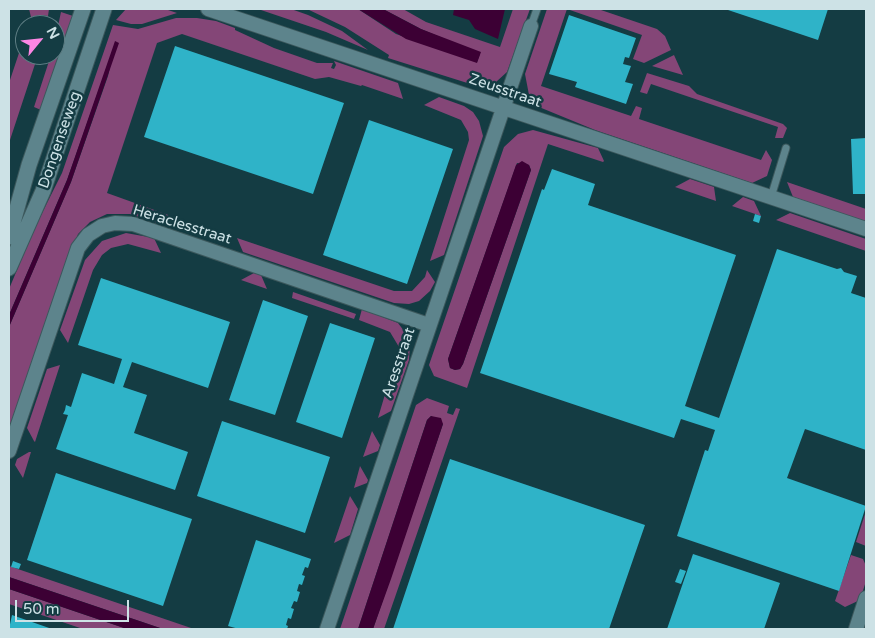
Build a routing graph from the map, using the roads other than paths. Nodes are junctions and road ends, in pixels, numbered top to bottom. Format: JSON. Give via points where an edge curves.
{"nodes":[{"id":1,"x":83,"y":9,"type":"edge"},
{"id":2,"x":104,"y":9,"type":"edge"},
{"id":3,"x":208,"y":9,"type":"edge"},
{"id":4,"x":537,"y":9,"type":"edge"},
{"id":5,"x":223,"y":11,"type":"edge"},
{"id":6,"x":531,"y":26,"type":"joint"},
{"id":7,"x":503,"y":108,"type":"junction"},
{"id":8,"x":786,"y":148,"type":"dead end"},
{"id":9,"x":771,"y":197,"type":"junction"},
{"id":10,"x":866,"y":229,"type":"edge"},
{"id":11,"x":9,"y":237,"type":"edge"},
{"id":12,"x":9,"y":268,"type":"edge"},
{"id":13,"x":429,"y":325,"type":"junction"},
{"id":14,"x":9,"y":451,"type":"edge"},
{"id":15,"x":866,"y":598,"type":"edge"},
{"id":16,"x":327,"y":629,"type":"edge"},
{"id":17,"x":856,"y":629,"type":"edge"}],
"edges":[{"from":1,"to":11,"type":"street","name":"Dongenseweg"},
{"from":2,"to":12,"type":"street","name":"Dongenseweg","via":[[43,192]]},
{"from":3,"to":5,"type":"street","name":"Zeusstraat"},
{"from":4,"to":6,"type":"lane"},
{"from":5,"to":7,"type":"street","name":"Zeusstraat"},
{"from":6,"to":7,"type":"street","name":"Aresstraat"},
{"from":7,"to":9,"type":"street","name":"Zeusstraat"},
{"from":7,"to":13,"type":"street","name":"Aresstraat"},
{"from":8,"to":9,"type":"lane"},
{"from":9,"to":10,"type":"street","name":"Zeusstraat"},
{"from":13,"to":14,"type":"street","name":"Heraclesstraat","via":[[133,224],[102,226],[88,235],[78,248]]},
{"from":13,"to":16,"type":"street","name":"Aresstraat"},
{"from":15,"to":17,"type":"street"}]}
